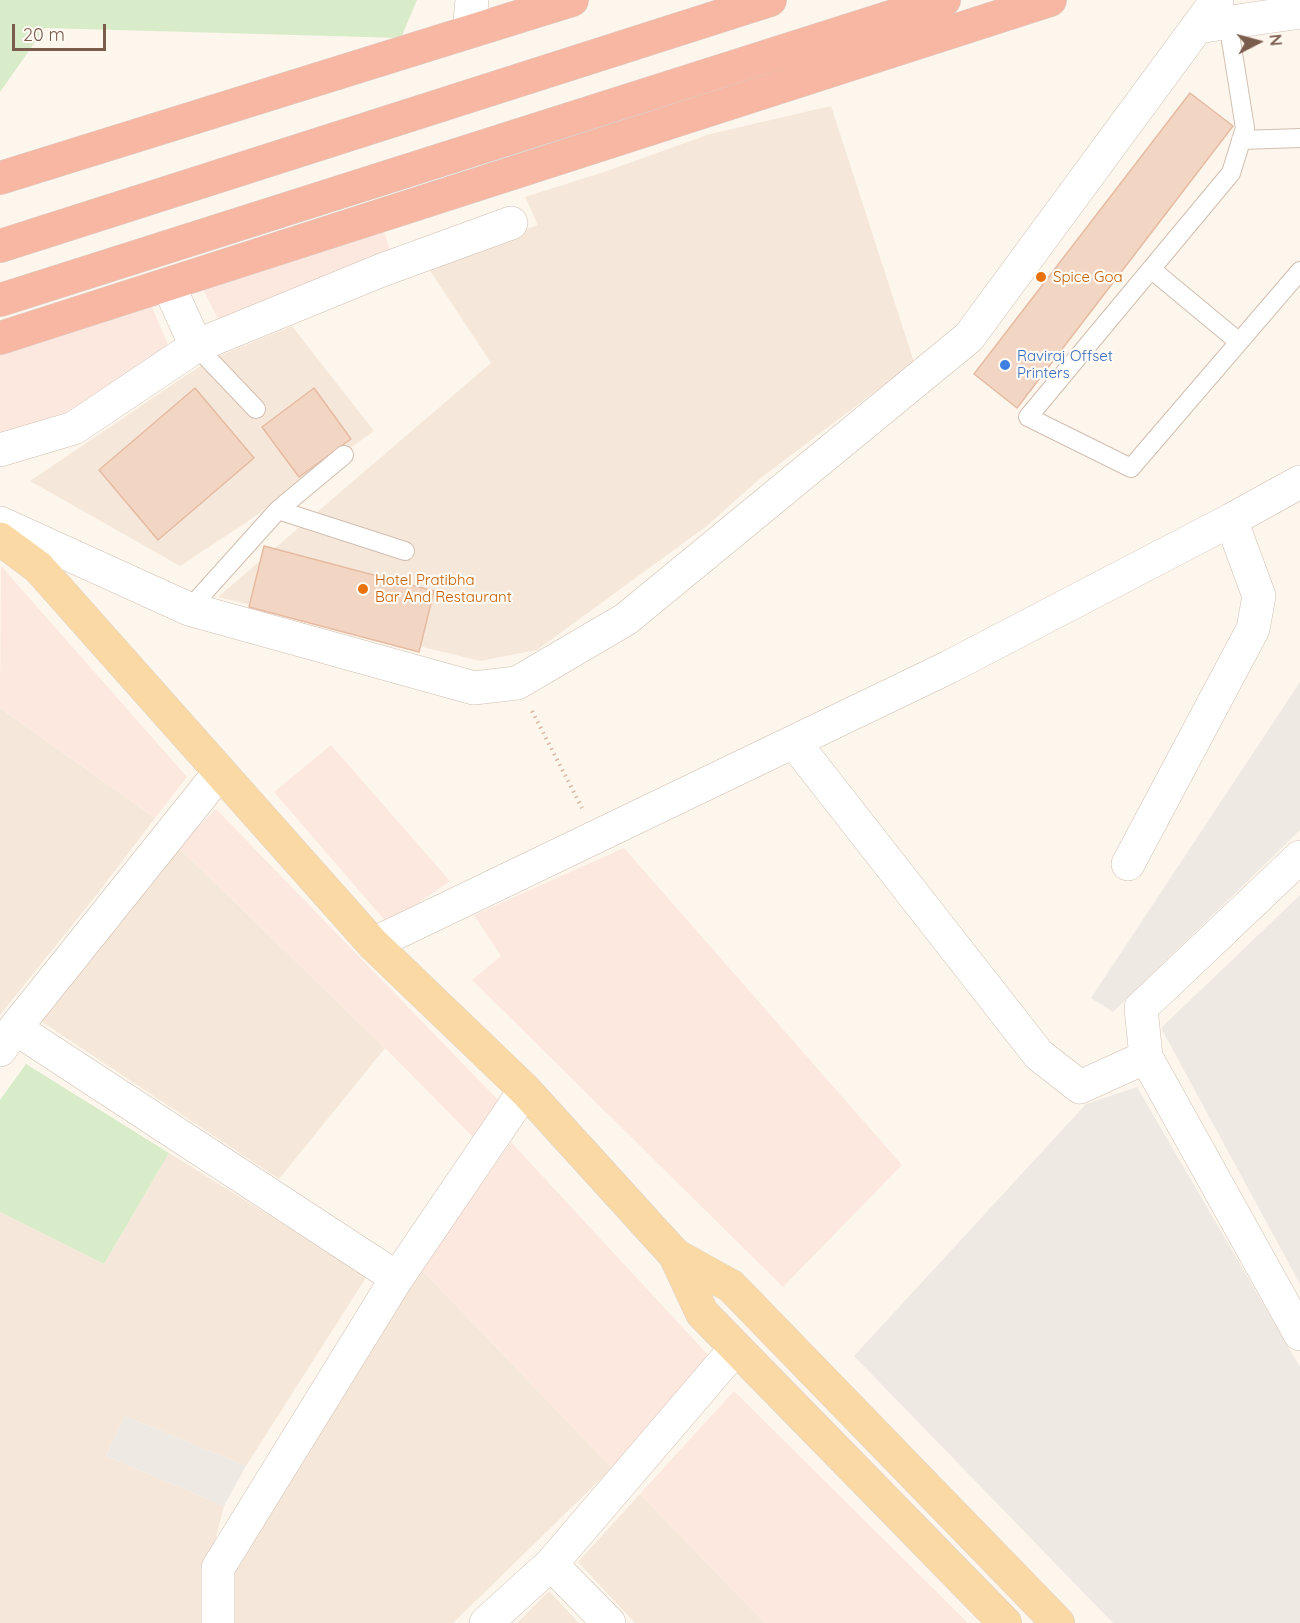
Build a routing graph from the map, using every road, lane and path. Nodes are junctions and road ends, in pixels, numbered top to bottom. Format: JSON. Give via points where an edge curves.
{"nodes":[{"id":1,"x":572,"y":0,"type":"edge"},
{"id":2,"x":770,"y":0,"type":"edge"},
{"id":3,"x":944,"y":0,"type":"edge"},
{"id":4,"x":1050,"y":0,"type":"edge"},
{"id":5,"x":1300,"y":12,"type":"edge"},
{"id":6,"x":470,"y":16,"type":"edge"},
{"id":7,"x":1214,"y":16,"type":"edge"},
{"id":8,"x":1300,"y":138,"type":"edge"},
{"id":9,"x":1241,"y":140,"type":"junction"},
{"id":10,"x":0,"y":178,"type":"edge"},
{"id":11,"x":511,"y":223,"type":"dead end"},
{"id":12,"x":0,"y":246,"type":"edge"},
{"id":13,"x":1151,"y":269,"type":"junction"},
{"id":14,"x":1300,"y":271,"type":"edge"},
{"id":15,"x":168,"y":284,"type":"junction"},
{"id":16,"x":0,"y":300,"type":"edge"},
{"id":17,"x":0,"y":338,"type":"edge"},
{"id":18,"x":1239,"y":342,"type":"junction"},
{"id":19,"x":196,"y":346,"type":"junction"},
{"id":20,"x":256,"y":409,"type":"dead end"},
{"id":21,"x":0,"y":450,"type":"edge"},
{"id":22,"x":344,"y":455,"type":"dead end"},
{"id":23,"x":1300,"y":482,"type":"edge"},
{"id":24,"x":278,"y":510,"type":"junction"},
{"id":25,"x":1231,"y":520,"type":"junction"},
{"id":26,"x":0,"y":523,"type":"edge"},
{"id":27,"x":0,"y":539,"type":"edge"},
{"id":28,"x":405,"y":551,"type":"dead end"},
{"id":29,"x":189,"y":609,"type":"junction"},
{"id":30,"x":517,"y":683,"type":"junction"},
{"id":31,"x":794,"y":742,"type":"junction"},
{"id":32,"x":220,"y":772,"type":"junction"},
{"id":33,"x":597,"y":837,"type":"junction"},
{"id":34,"x":1300,"y":857,"type":"edge"},
{"id":35,"x":1128,"y":864,"type":"dead end"},
{"id":36,"x":373,"y":944,"type":"junction"},
{"id":37,"x":7,"y":1039,"type":"edge"},
{"id":38,"x":1146,"y":1057,"type":"junction"},
{"id":39,"x":525,"y":1090,"type":"junction"},
{"id":40,"x":675,"y":1255,"type":"junction"},
{"id":41,"x":397,"y":1278,"type":"junction"},
{"id":42,"x":1300,"y":1334,"type":"edge"},
{"id":43,"x":735,"y":1349,"type":"junction"},
{"id":44,"x":551,"y":1564,"type":"junction"},
{"id":45,"x":218,"y":1623,"type":"edge"},
{"id":46,"x":486,"y":1623,"type":"edge"},
{"id":47,"x":609,"y":1623,"type":"edge"},
{"id":48,"x":1005,"y":1623,"type":"edge"},
{"id":49,"x":1058,"y":1623,"type":"edge"}],
"edges":[{"from":1,"to":6,"type":"highway"},
{"from":2,"to":12,"type":"highway"},
{"from":3,"to":16,"type":"highway"},
{"from":4,"to":15,"type":"highway"},
{"from":5,"to":7,"type":"street"},
{"from":6,"to":10,"type":"highway"},
{"from":7,"to":9,"type":"lane","via":[[1245,128]]},
{"from":7,"to":30,"type":"street","via":[[969,337],[626,619]]},
{"from":8,"to":9,"type":"lane"},
{"from":9,"to":13,"type":"lane","via":[[1230,173]]},
{"from":11,"to":19,"type":"street","via":[[382,270]]},
{"from":13,"to":18,"type":"lane"},
{"from":13,"to":18,"type":"lane","via":[[1028,417],[1131,468]]},
{"from":14,"to":18,"type":"lane"},
{"from":15,"to":17,"type":"highway"},
{"from":15,"to":19,"type":"street"},
{"from":19,"to":20,"type":"lane"},
{"from":19,"to":21,"type":"street","via":[[74,428]]},
{"from":22,"to":24,"type":"lane"},
{"from":23,"to":25,"type":"street"},
{"from":24,"to":28,"type":"lane"},
{"from":24,"to":29,"type":"lane"},
{"from":25,"to":31,"type":"street","via":[[949,668]]},
{"from":25,"to":35,"type":"street","via":[[1259,596],[1253,629]]},
{"from":26,"to":29,"type":"street"},
{"from":27,"to":32,"type":"main road","via":[[38,567]]},
{"from":29,"to":30,"type":"street","via":[[474,688]]},
{"from":30,"to":33,"type":"path"},
{"from":31,"to":33,"type":"street"},
{"from":31,"to":38,"type":"street","via":[[1039,1055],[1080,1087]]},
{"from":32,"to":36,"type":"main road"},
{"from":32,"to":37,"type":"street"},
{"from":33,"to":36,"type":"street"},
{"from":34,"to":38,"type":"street","via":[[1141,1008]]},
{"from":36,"to":39,"type":"main road"},
{"from":37,"to":41,"type":"street"},
{"from":38,"to":42,"type":"street"},
{"from":39,"to":40,"type":"main road"},
{"from":39,"to":41,"type":"street"},
{"from":40,"to":43,"type":"main road","via":[[702,1313]]},
{"from":40,"to":49,"type":"main road","via":[[731,1287]]},
{"from":41,"to":45,"type":"street","via":[[218,1568]]},
{"from":43,"to":44,"type":"street"},
{"from":43,"to":48,"type":"main road"},
{"from":44,"to":46,"type":"street"},
{"from":44,"to":47,"type":"street"}]}
